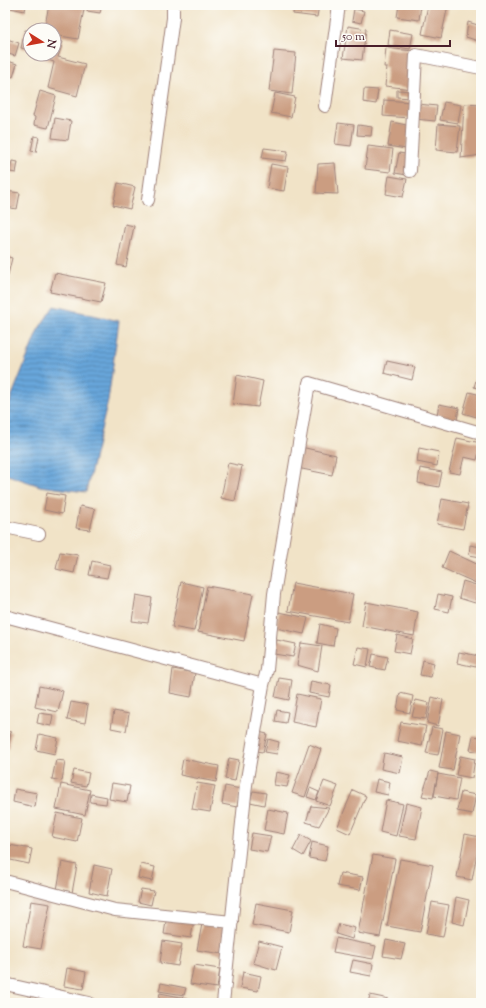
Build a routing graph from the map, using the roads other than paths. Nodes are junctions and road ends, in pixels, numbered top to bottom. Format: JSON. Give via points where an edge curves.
{"nodes":[{"id":1,"x":173,"y":5,"type":"edge"},
{"id":2,"x":339,"y":5,"type":"edge"},
{"id":3,"x":481,"y":68,"type":"edge"},
{"id":4,"x":325,"y":106,"type":"dead end"},
{"id":5,"x":410,"y":171,"type":"dead end"},
{"id":6,"x":148,"y":200,"type":"dead end"},
{"id":7,"x":481,"y":433,"type":"edge"},
{"id":8,"x":5,"y":527,"type":"edge"},
{"id":9,"x":39,"y":534,"type":"dead end"},
{"id":10,"x":5,"y":616,"type":"edge"},
{"id":11,"x":263,"y":685,"type":"junction"},
{"id":12,"x":5,"y":881,"type":"edge"},
{"id":13,"x":232,"y":922,"type":"junction"},
{"id":14,"x":5,"y":984,"type":"edge"},
{"id":15,"x":89,"y":1003,"type":"edge"},
{"id":16,"x":223,"y":1003,"type":"edge"}],
"edges":[{"from":1,"to":6,"type":"street"},
{"from":2,"to":4,"type":"street"},
{"from":3,"to":5,"type":"street","via":[[416,55]]},
{"from":7,"to":11,"type":"street","via":[[309,383],[274,594],[267,670]]},
{"from":8,"to":9,"type":"street"},
{"from":10,"to":11,"type":"street"},
{"from":11,"to":13,"type":"street","via":[[246,785]]},
{"from":12,"to":13,"type":"street","via":[[115,910]]},
{"from":13,"to":16,"type":"street"},
{"from":14,"to":15,"type":"street"}]}
